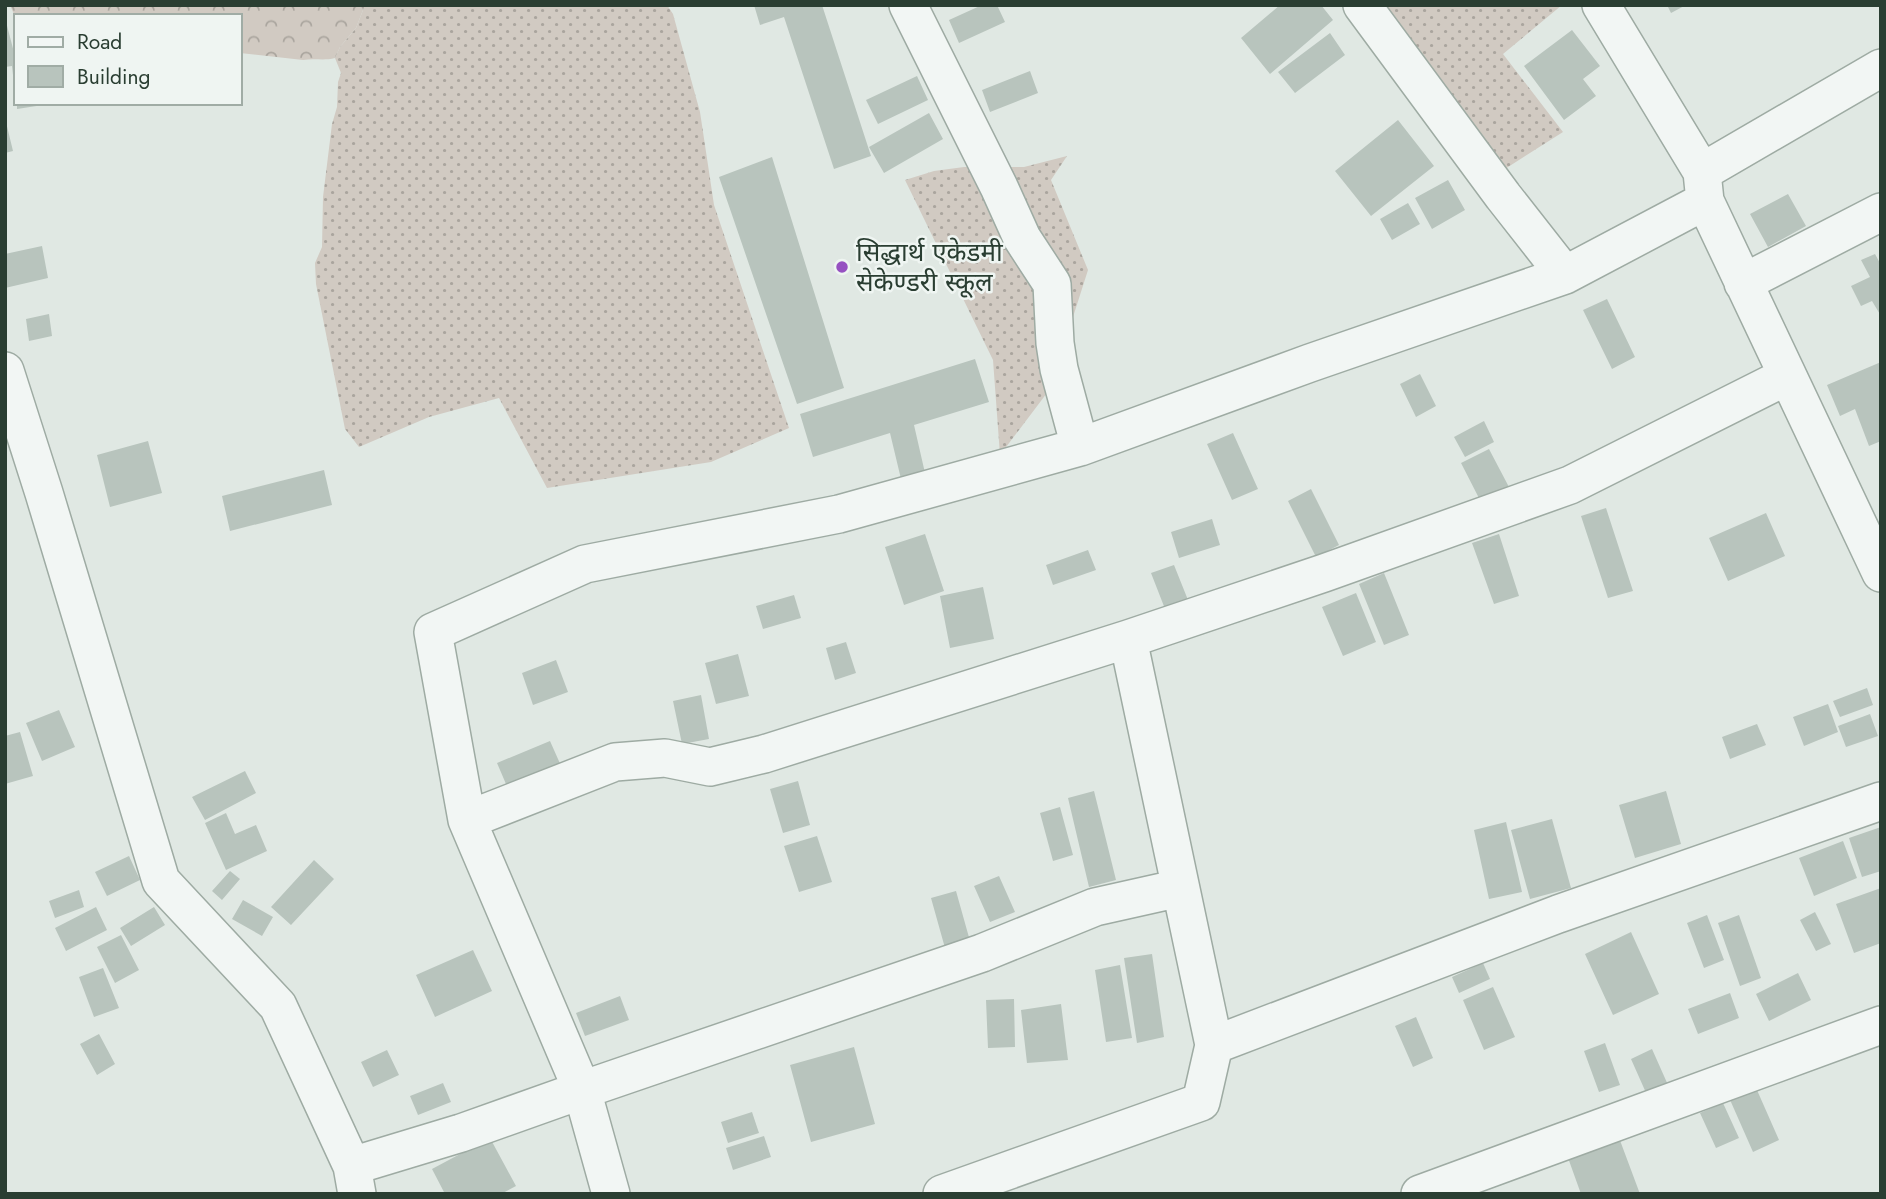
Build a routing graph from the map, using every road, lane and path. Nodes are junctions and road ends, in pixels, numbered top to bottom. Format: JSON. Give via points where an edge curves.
{"nodes":[{"id":1,"x":908,"y":5,"type":"edge"},
{"id":2,"x":1362,"y":5,"type":"edge"},
{"id":3,"x":1601,"y":5,"type":"edge"},
{"id":4,"x":1881,"y":68,"type":"edge"},
{"id":5,"x":1704,"y":187,"type":"junction"},
{"id":6,"x":1881,"y":212,"type":"edge"},
{"id":7,"x":1565,"y":275,"type":"junction"},
{"id":8,"x":1743,"y":283,"type":"junction"},
{"id":9,"x":5,"y":371,"type":"edge"},
{"id":10,"x":1787,"y":376,"type":"junction"},
{"id":11,"x":1080,"y":447,"type":"junction"},
{"id":12,"x":1881,"y":573,"type":"edge"},
{"id":13,"x":1128,"y":639,"type":"junction"},
{"id":14,"x":1881,"y":801,"type":"edge"},
{"id":15,"x":467,"y":820,"type":"junction"},
{"id":16,"x":1180,"y":888,"type":"junction"},
{"id":17,"x":1881,"y":1025,"type":"edge"},
{"id":18,"x":1213,"y":1045,"type":"junction"},
{"id":19,"x":582,"y":1090,"type":"junction"},
{"id":20,"x":354,"y":1180,"type":"edge"},
{"id":21,"x":611,"y":1194,"type":"edge"},
{"id":22,"x":942,"y":1194,"type":"edge"},
{"id":23,"x":1420,"y":1194,"type":"edge"}],
"edges":[{"from":1,"to":11,"type":"street","via":[[1022,237],[1052,284],[1057,356]]},
{"from":2,"to":7,"type":"street"},
{"from":3,"to":5,"type":"street"},
{"from":4,"to":5,"type":"street"},
{"from":5,"to":7,"type":"street"},
{"from":5,"to":8,"type":"street"},
{"from":6,"to":8,"type":"street"},
{"from":7,"to":11,"type":"street"},
{"from":8,"to":10,"type":"street"},
{"from":9,"to":20,"type":"street","via":[[160,881],[278,1006]]},
{"from":10,"to":12,"type":"street"},
{"from":10,"to":13,"type":"street","via":[[1570,485]]},
{"from":11,"to":15,"type":"street","via":[[839,514],[585,564],[433,632]]},
{"from":13,"to":15,"type":"street","via":[[710,767],[665,758],[615,762]]},
{"from":13,"to":16,"type":"street"},
{"from":14,"to":18,"type":"street","via":[[1558,914]]},
{"from":15,"to":19,"type":"street"},
{"from":16,"to":18,"type":"street"},
{"from":16,"to":19,"type":"street","via":[[1095,907],[982,953]]},
{"from":17,"to":23,"type":"street"},
{"from":18,"to":22,"type":"street","via":[[1201,1102]]},
{"from":19,"to":20,"type":"street","via":[[461,1133]]},
{"from":19,"to":21,"type":"street"}]}
